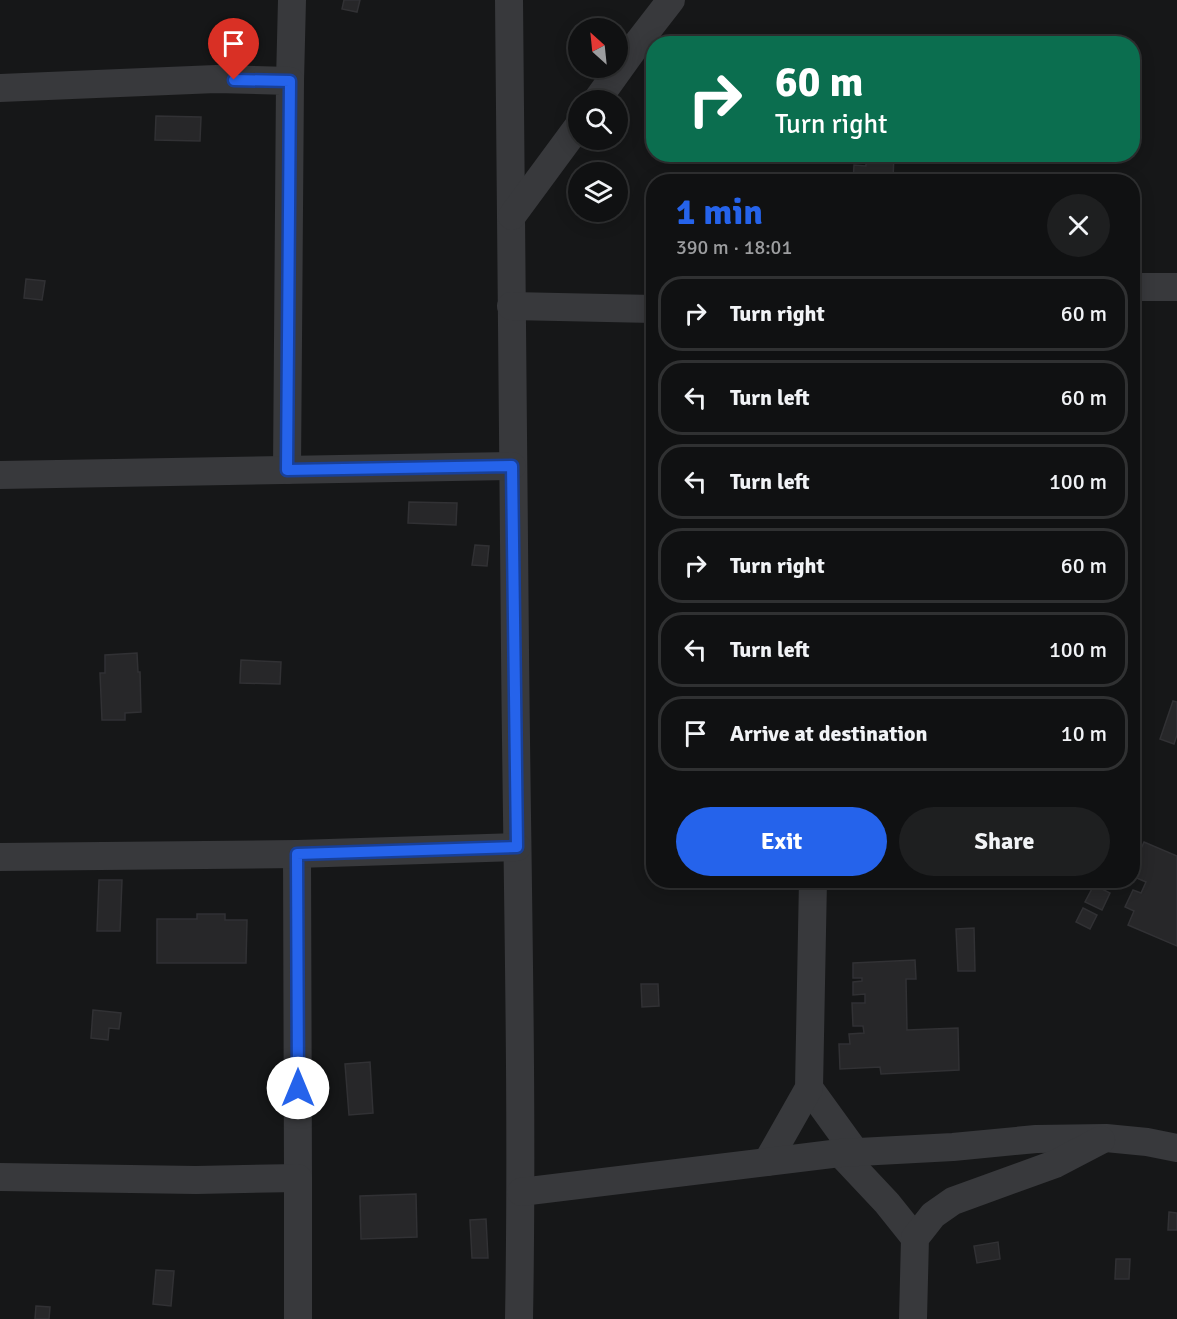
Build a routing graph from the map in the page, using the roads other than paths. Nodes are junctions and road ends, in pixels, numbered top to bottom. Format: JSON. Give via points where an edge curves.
{"nodes":[{"id":1,"x":292,"y":0,"type":"edge"},
{"id":2,"x":509,"y":0,"type":"edge"},
{"id":3,"x":671,"y":0,"type":"edge"},
{"id":4,"x":290,"y":81,"type":"junction"},
{"id":5,"x":0,"y":88,"type":"edge"},
{"id":6,"x":604,"y":90,"type":"edge"},
{"id":7,"x":568,"y":141,"type":"edge"},
{"id":8,"x":512,"y":216,"type":"junction"},
{"id":9,"x":1177,"y":287,"type":"edge"},
{"id":10,"x":1140,"y":292,"type":"edge"},
{"id":11,"x":511,"y":306,"type":"junction"},
{"id":12,"x":646,"y":309,"type":"edge"},
{"id":13,"x":512,"y":466,"type":"junction"},
{"id":14,"x":287,"y":470,"type":"junction"},
{"id":15,"x":0,"y":475,"type":"edge"},
{"id":16,"x":517,"y":847,"type":"junction"},
{"id":17,"x":297,"y":854,"type":"junction"},
{"id":18,"x":0,"y":856,"type":"edge"},
{"id":19,"x":813,"y":888,"type":"edge"},
{"id":20,"x":809,"y":1088,"type":"junction"},
{"id":21,"x":1106,"y":1138,"type":"junction"},
{"id":22,"x":1177,"y":1148,"type":"edge"},
{"id":23,"x":848,"y":1153,"type":"junction"},
{"id":24,"x":767,"y":1162,"type":"junction"},
{"id":25,"x":0,"y":1177,"type":"edge"},
{"id":26,"x":298,"y":1179,"type":"junction"},
{"id":27,"x":521,"y":1191,"type":"junction"},
{"id":28,"x":915,"y":1238,"type":"junction"},
{"id":29,"x":298,"y":1319,"type":"edge"},
{"id":30,"x":519,"y":1319,"type":"edge"},
{"id":31,"x":913,"y":1319,"type":"edge"}],
"edges":[{"from":1,"to":4,"type":"street"},
{"from":2,"to":8,"type":"street"},
{"from":3,"to":6,"type":"street"},
{"from":4,"to":5,"type":"street","via":[[216,79]]},
{"from":4,"to":14,"type":"street"},
{"from":7,"to":8,"type":"street"},
{"from":8,"to":11,"type":"street"},
{"from":9,"to":10,"type":"street"},
{"from":11,"to":12,"type":"street"},
{"from":11,"to":13,"type":"street"},
{"from":13,"to":14,"type":"street"},
{"from":13,"to":16,"type":"street"},
{"from":14,"to":15,"type":"street"},
{"from":16,"to":17,"type":"street"},
{"from":16,"to":27,"type":"street"},
{"from":17,"to":18,"type":"street"},
{"from":17,"to":26,"type":"street"},
{"from":19,"to":20,"type":"street"},
{"from":20,"to":23,"type":"street"},
{"from":20,"to":24,"type":"street"},
{"from":21,"to":22,"type":"street"},
{"from":21,"to":23,"type":"street","via":[[1036,1139]]},
{"from":21,"to":28,"type":"street","via":[[1054,1164],[953,1202],[933,1215]]},
{"from":23,"to":24,"type":"street"},
{"from":23,"to":28,"type":"street"},
{"from":24,"to":27,"type":"street"},
{"from":25,"to":26,"type":"street"},
{"from":26,"to":29,"type":"street"},
{"from":27,"to":30,"type":"street"},
{"from":28,"to":31,"type":"street"}]}
